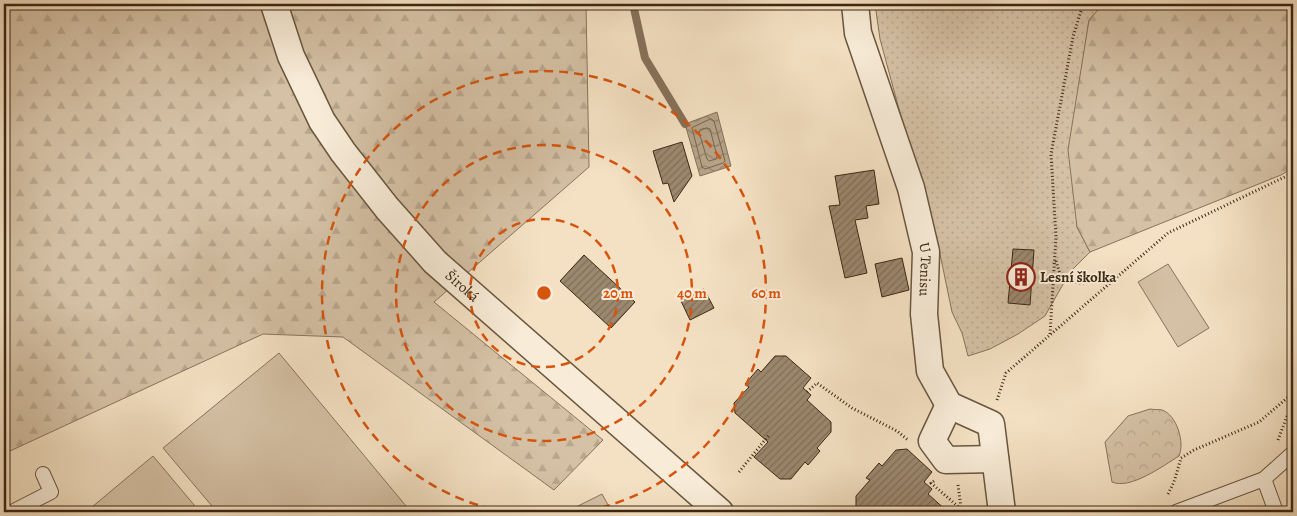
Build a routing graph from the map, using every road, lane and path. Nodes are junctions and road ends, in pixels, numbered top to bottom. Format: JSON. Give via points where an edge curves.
{"nodes":[{"id":1,"x":274,"y":4,"type":"edge"},
{"id":2,"x":856,"y":4,"type":"edge"},
{"id":3,"x":1083,"y":4,"type":"edge"},
{"id":4,"x":1293,"y":173,"type":"edge"},
{"id":5,"x":1055,"y":258,"type":"junction"},
{"id":6,"x":1113,"y":281,"type":"junction"},
{"id":7,"x":1050,"y":334,"type":"junction"},
{"id":8,"x":807,"y":392,"type":"dead end"},
{"id":9,"x":1293,"y":393,"type":"edge"},
{"id":10,"x":949,"y":405,"type":"junction"},
{"id":11,"x":991,"y":424,"type":"junction"},
{"id":12,"x":769,"y":435,"type":"dead end"},
{"id":13,"x":910,"y":440,"type":"dead end"},
{"id":14,"x":1293,"y":453,"type":"edge"},
{"id":15,"x":995,"y":459,"type":"junction"},
{"id":16,"x":739,"y":472,"type":"dead end"},
{"id":17,"x":43,"y":474,"type":"dead end"},
{"id":18,"x":937,"y":477,"type":"dead end"},
{"id":19,"x":1264,"y":479,"type":"junction"},
{"id":20,"x":1164,"y":501,"type":"dead end"},
{"id":21,"x":12,"y":512,"type":"edge"},
{"id":22,"x":720,"y":512,"type":"edge"},
{"id":23,"x":962,"y":512,"type":"edge"},
{"id":24,"x":1002,"y":512,"type":"edge"},
{"id":25,"x":1176,"y":512,"type":"edge"},
{"id":26,"x":1276,"y":512,"type":"edge"}],
"edges":[{"from":1,"to":22,"type":"street","name":"Široká","via":[[291,56],[322,120],[387,208],[435,262]]},
{"from":2,"to":10,"type":"street","name":"U Tenisu","via":[[858,33],[911,188],[924,243],[924,314],[930,370]]},
{"from":3,"to":5,"type":"path","via":[[1073,37],[1051,154]]},
{"from":4,"to":6,"type":"path","via":[[1168,233]]},
{"from":5,"to":6,"type":"path","via":[[1060,274],[1078,284]]},
{"from":5,"to":7,"type":"path"},
{"from":6,"to":7,"type":"path"},
{"from":7,"to":11,"type":"path","via":[[1006,372]]},
{"from":8,"to":13,"type":"path","via":[[817,383],[852,408]]},
{"from":9,"to":20,"type":"path","via":[[1259,422],[1180,458],[1174,482]]},
{"from":10,"to":11,"type":"street"},
{"from":10,"to":15,"type":"street","via":[[932,441],[946,460]]},
{"from":11,"to":15,"type":"street"},
{"from":12,"to":16,"type":"path"},
{"from":14,"to":19,"type":"lane"},
{"from":15,"to":24,"type":"street"},
{"from":17,"to":21,"type":"lane","via":[[51,492]]},
{"from":18,"to":23,"type":"path","via":[[930,485]]},
{"from":19,"to":25,"type":"lane"},
{"from":19,"to":26,"type":"lane"}]}
